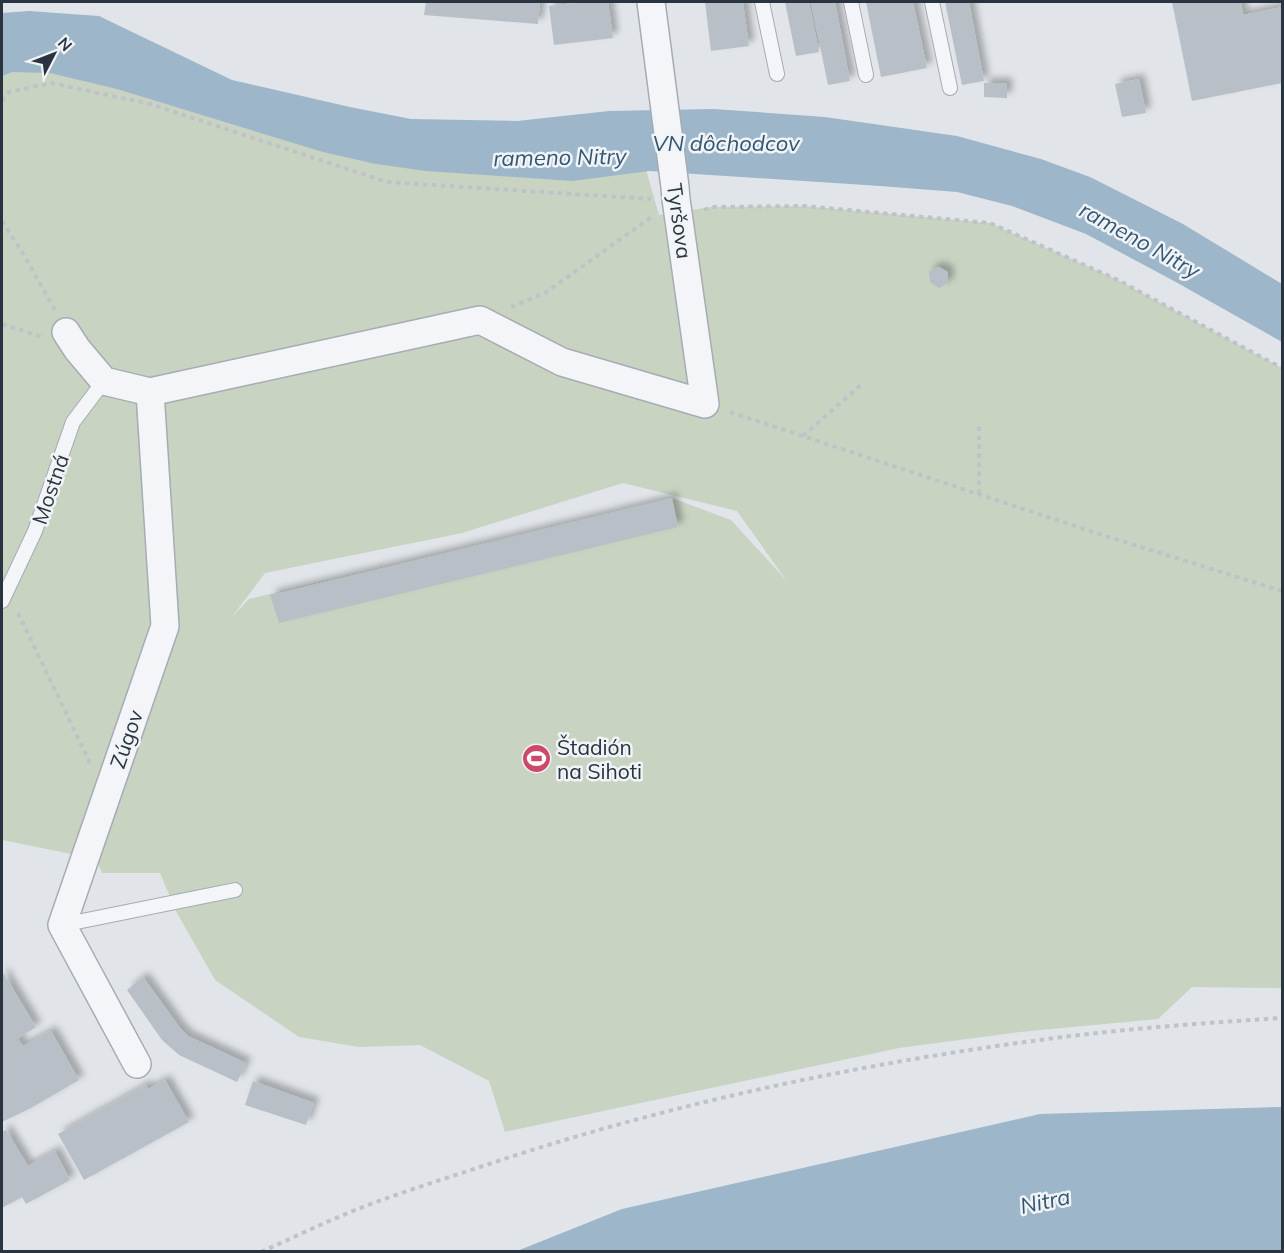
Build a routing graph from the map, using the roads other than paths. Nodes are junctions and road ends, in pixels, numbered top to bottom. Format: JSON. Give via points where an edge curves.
{"nodes":[{"id":1,"x":651,"y":2,"type":"edge"},
{"id":2,"x":762,"y":2,"type":"edge"},
{"id":3,"x":851,"y":2,"type":"edge"},
{"id":4,"x":932,"y":2,"type":"edge"},
{"id":5,"x":777,"y":75,"type":"dead end"},
{"id":6,"x":866,"y":75,"type":"dead end"},
{"id":7,"x":950,"y":88,"type":"dead end"},
{"id":8,"x":66,"y":332,"type":"road end"},
{"id":9,"x":104,"y":381,"type":"junction"},
{"id":10,"x":150,"y":392,"type":"junction"},
{"id":11,"x":4,"y":596,"type":"edge"},
{"id":12,"x":235,"y":890,"type":"dead end"},
{"id":13,"x":62,"y":925,"type":"junction"},
{"id":14,"x":137,"y":1064,"type":"dead end"}],
"edges":[{"from":1,"to":10,"type":"street","name":"Tyršova","via":[[705,404],[562,362],[480,320]]},
{"from":2,"to":5,"type":"lane"},
{"from":3,"to":6,"type":"lane"},
{"from":4,"to":7,"type":"lane"},
{"from":8,"to":9,"type":"street"},
{"from":9,"to":10,"type":"street"},
{"from":9,"to":11,"type":"lane","name":"Mostná","via":[[73,422],[35,531]]},
{"from":10,"to":13,"type":"street","name":"Zúgov","via":[[165,626]]},
{"from":12,"to":13,"type":"lane"},
{"from":13,"to":14,"type":"street"}]}
